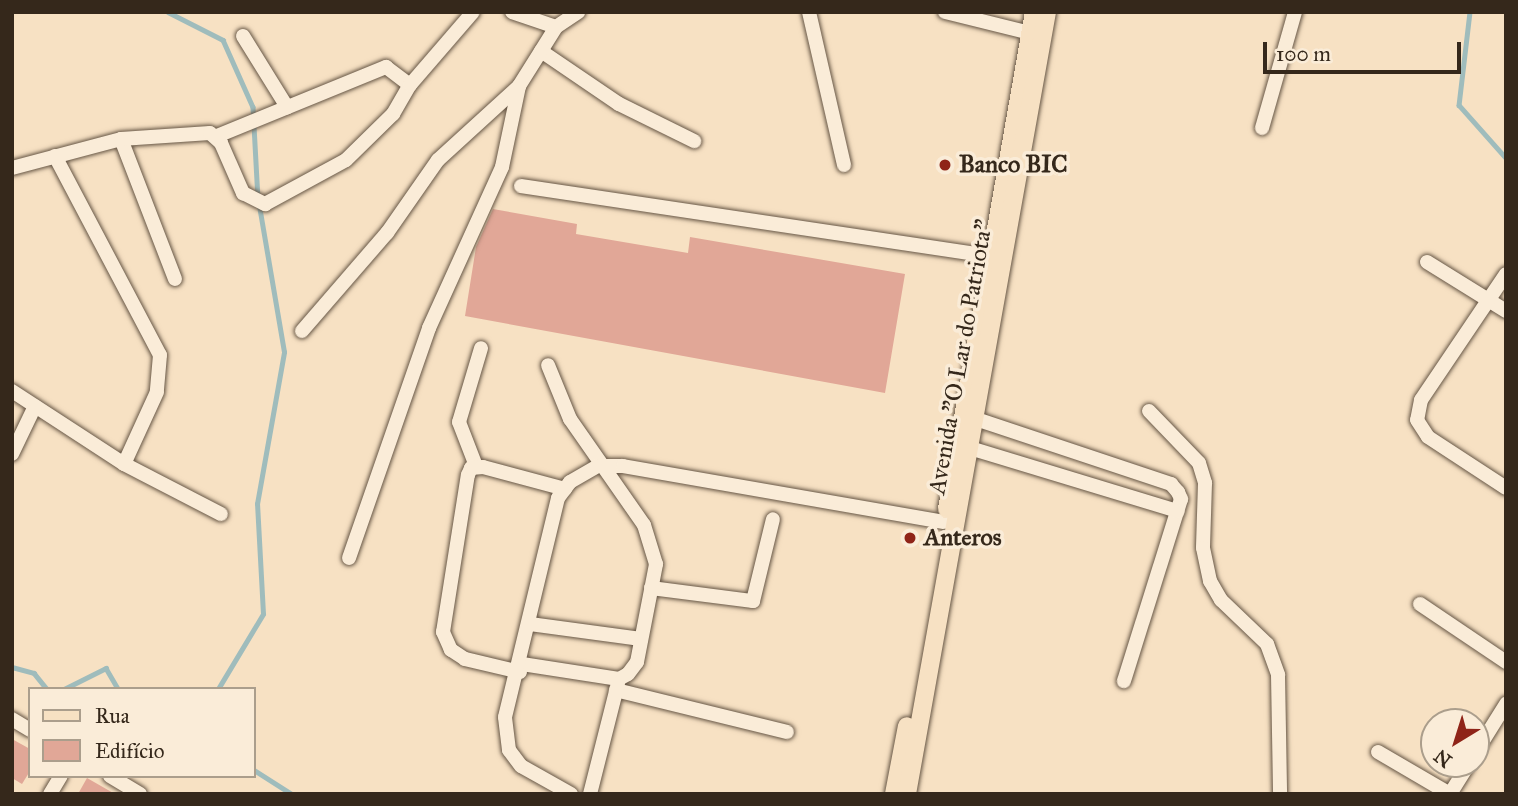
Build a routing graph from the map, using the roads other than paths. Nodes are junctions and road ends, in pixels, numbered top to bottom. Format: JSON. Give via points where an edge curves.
{"nodes":[{"id":1,"x":473,"y":12,"type":"edge"},
{"id":2,"x":512,"y":12,"type":"edge"},
{"id":3,"x":578,"y":12,"type":"edge"},
{"id":4,"x":800,"y":12,"type":"edge"},
{"id":5,"x":810,"y":12,"type":"edge"},
{"id":6,"x":944,"y":12,"type":"edge"},
{"id":7,"x":1034,"y":12,"type":"edge"},
{"id":8,"x":1047,"y":12,"type":"edge"},
{"id":9,"x":1295,"y":12,"type":"edge"},
{"id":10,"x":528,"y":15,"type":"edge"},
{"id":11,"x":556,"y":27,"type":"junction"},
{"id":12,"x":1030,"y":33,"type":"junction"},
{"id":13,"x":243,"y":36,"type":"dead end"},
{"id":14,"x":541,"y":51,"type":"junction"},
{"id":15,"x":410,"y":85,"type":"junction"},
{"id":16,"x":519,"y":86,"type":"junction"},
{"id":17,"x":287,"y":107,"type":"junction"},
{"id":18,"x":1262,"y":128,"type":"dead end"},
{"id":19,"x":217,"y":136,"type":"junction"},
{"id":20,"x":121,"y":139,"type":"junction"},
{"id":21,"x":694,"y":141,"type":"dead end"},
{"id":22,"x":55,"y":156,"type":"junction"},
{"id":23,"x":844,"y":165,"type":"dead end"},
{"id":24,"x":12,"y":168,"type":"edge"},
{"id":25,"x":521,"y":186,"type":"dead end"},
{"id":26,"x":991,"y":256,"type":"junction"},
{"id":27,"x":1427,"y":262,"type":"dead end"},
{"id":28,"x":1506,"y":274,"type":"edge"},
{"id":29,"x":175,"y":279,"type":"dead end"},
{"id":30,"x":1488,"y":300,"type":"junction"},
{"id":31,"x":1506,"y":312,"type":"edge"},
{"id":32,"x":302,"y":331,"type":"dead end"},
{"id":33,"x":481,"y":348,"type":"dead end"},
{"id":34,"x":548,"y":365,"type":"dead end"},
{"id":35,"x":12,"y":391,"type":"edge"},
{"id":36,"x":36,"y":406,"type":"junction"},
{"id":37,"x":1149,"y":411,"type":"dead end"},
{"id":38,"x":976,"y":419,"type":"junction"},
{"id":39,"x":970,"y":448,"type":"junction"},
{"id":40,"x":12,"y":454,"type":"edge"},
{"id":41,"x":124,"y":464,"type":"junction"},
{"id":42,"x":476,"y":466,"type":"junction"},
{"id":43,"x":598,"y":466,"type":"junction"},
{"id":44,"x":1506,"y":488,"type":"edge"},
{"id":45,"x":565,"y":489,"type":"junction"},
{"id":46,"x":1178,"y":512,"type":"junction"},
{"id":47,"x":221,"y":514,"type":"dead end"},
{"id":48,"x":773,"y":519,"type":"dead end"},
{"id":49,"x":944,"y":522,"type":"junction"},
{"id":50,"x":349,"y":558,"type":"dead end"},
{"id":51,"x":651,"y":588,"type":"junction"},
{"id":52,"x":1420,"y":604,"type":"dead end"},
{"id":53,"x":530,"y":624,"type":"junction"},
{"id":54,"x":641,"y":639,"type":"junction"},
{"id":55,"x":1506,"y":662,"type":"edge"},
{"id":56,"x":521,"y":668,"type":"junction"},
{"id":57,"x":1124,"y":681,"type":"dead end"},
{"id":58,"x":617,"y":684,"type":"junction"},
{"id":59,"x":1506,"y":704,"type":"edge"},
{"id":60,"x":12,"y":719,"type":"edge"},
{"id":61,"x":28,"y":729,"type":"edge"},
{"id":62,"x":1490,"y":730,"type":"edge"},
{"id":63,"x":787,"y":732,"type":"dead end"},
{"id":64,"x":1378,"y":752,"type":"dead end"},
{"id":65,"x":60,"y":778,"type":"edge"},
{"id":66,"x":113,"y":778,"type":"edge"},
{"id":67,"x":1460,"y":778,"type":"edge"},
{"id":68,"x":50,"y":794,"type":"edge"},
{"id":69,"x":141,"y":794,"type":"edge"},
{"id":70,"x":571,"y":794,"type":"edge"},
{"id":71,"x":590,"y":794,"type":"edge"},
{"id":72,"x":894,"y":794,"type":"edge"},
{"id":73,"x":907,"y":794,"type":"edge"},
{"id":74,"x":1280,"y":794,"type":"edge"},
{"id":75,"x":1450,"y":794,"type":"edge"}],
"edges":[{"from":1,"to":15,"type":"street"},
{"from":2,"to":10,"type":"street"},
{"from":3,"to":11,"type":"street"},
{"from":4,"to":5,"type":"street"},
{"from":5,"to":23,"type":"street"},
{"from":6,"to":12,"type":"street"},
{"from":7,"to":12,"type":"main road","name":"Avenida \"O Lar do Patriota\""},
{"from":8,"to":38,"type":"main road","name":"Avenida \"O Lar do Patriota\""},
{"from":9,"to":18,"type":"street"},
{"from":10,"to":11,"type":"street"},
{"from":11,"to":14,"type":"street"},
{"from":12,"to":26,"type":"main road","name":"Avenida \"O Lar do Patriota\""},
{"from":13,"to":17,"type":"street"},
{"from":14,"to":16,"type":"street"},
{"from":14,"to":21,"type":"street","via":[[618,104]]},
{"from":15,"to":17,"type":"street","via":[[386,66]]},
{"from":15,"to":19,"type":"street","via":[[393,114],[346,160],[265,204],[243,193]]},
{"from":16,"to":32,"type":"street","via":[[438,160],[387,233]]},
{"from":16,"to":50,"type":"street","via":[[502,167],[429,328]]},
{"from":17,"to":19,"type":"street"},
{"from":19,"to":20,"type":"street"},
{"from":20,"to":22,"type":"street"},
{"from":20,"to":29,"type":"street"},
{"from":22,"to":24,"type":"street"},
{"from":22,"to":41,"type":"street","via":[[152,330],[160,355],[157,392]]},
{"from":25,"to":26,"type":"street"},
{"from":26,"to":49,"type":"main road","name":"Avenida \"O Lar do Patriota\""},
{"from":27,"to":30,"type":"street"},
{"from":28,"to":30,"type":"street"},
{"from":30,"to":31,"type":"street"},
{"from":30,"to":44,"type":"street","via":[[1422,400],[1417,420],[1428,437]]},
{"from":33,"to":42,"type":"street","via":[[459,422]]},
{"from":34,"to":43,"type":"street","via":[[570,419]]},
{"from":35,"to":36,"type":"street"},
{"from":36,"to":40,"type":"street"},
{"from":36,"to":41,"type":"street"},
{"from":37,"to":74,"type":"street","via":[[1199,463],[1205,483],[1203,548],[1210,581],[1221,600],[1267,644],[1278,675]]},
{"from":38,"to":39,"type":"main road","name":"Avenida \"O Lar do Patriota\""},
{"from":38,"to":46,"type":"street","via":[[1171,484],[1181,499]]},
{"from":39,"to":46,"type":"street"},
{"from":39,"to":73,"type":"main road","name":"Avenida \"O Lar do Patriota\""},
{"from":41,"to":47,"type":"street"},
{"from":42,"to":45,"type":"street"},
{"from":42,"to":56,"type":"street","via":[[468,475],[443,632],[451,650],[465,659]]},
{"from":43,"to":45,"type":"street"},
{"from":43,"to":49,"type":"street"},
{"from":43,"to":51,"type":"street","via":[[652,541]]},
{"from":45,"to":53,"type":"street"},
{"from":46,"to":57,"type":"street"},
{"from":48,"to":51,"type":"street","via":[[753,601]]},
{"from":49,"to":72,"type":"main road","name":"Avenida \"O Lar do Patriota\""},
{"from":51,"to":54,"type":"street"},
{"from":52,"to":55,"type":"street"},
{"from":53,"to":54,"type":"street"},
{"from":53,"to":56,"type":"street"},
{"from":54,"to":58,"type":"street","via":[[637,662]]},
{"from":56,"to":58,"type":"street"},
{"from":56,"to":70,"type":"street","via":[[505,717],[509,750],[538,779]]},
{"from":58,"to":63,"type":"street"},
{"from":58,"to":71,"type":"street"},
{"from":59,"to":62,"type":"street"},
{"from":60,"to":61,"type":"street"},
{"from":64,"to":75,"type":"street"},
{"from":65,"to":68,"type":"street"},
{"from":66,"to":69,"type":"street"},
{"from":67,"to":75,"type":"street"}]}
